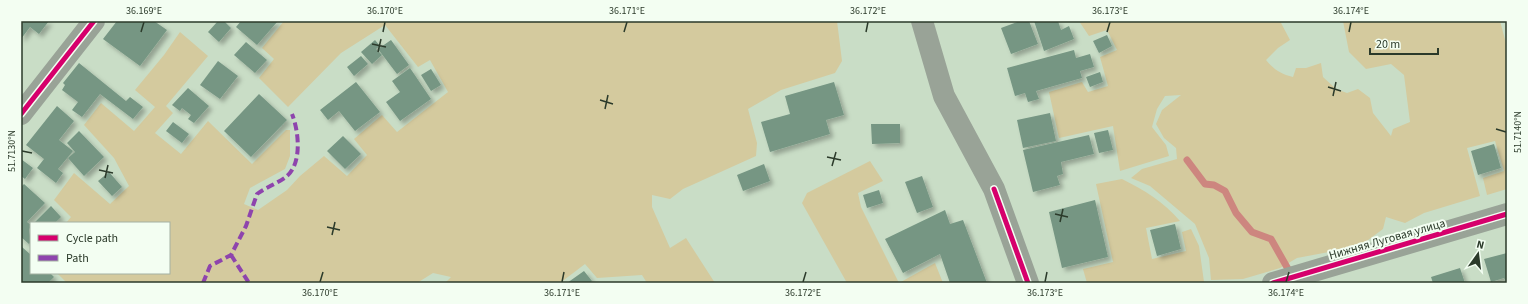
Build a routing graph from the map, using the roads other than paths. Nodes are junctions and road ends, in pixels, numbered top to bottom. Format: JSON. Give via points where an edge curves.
{"nodes":[{"id":1,"x":94,"y":21,"type":"edge"},
{"id":2,"x":922,"y":21,"type":"edge"},
{"id":3,"x":21,"y":114,"type":"edge"},
{"id":4,"x":1507,"y":214,"type":"edge"},
{"id":5,"x":1028,"y":283,"type":"edge"},
{"id":6,"x":1273,"y":283,"type":"edge"}],
"edges":[{"from":1,"to":3,"type":"street"},
{"from":2,"to":5,"type":"street","via":[[944,96],[994,189]]},
{"from":4,"to":6,"type":"street","name":"Нижняя Луговая улица"}]}
